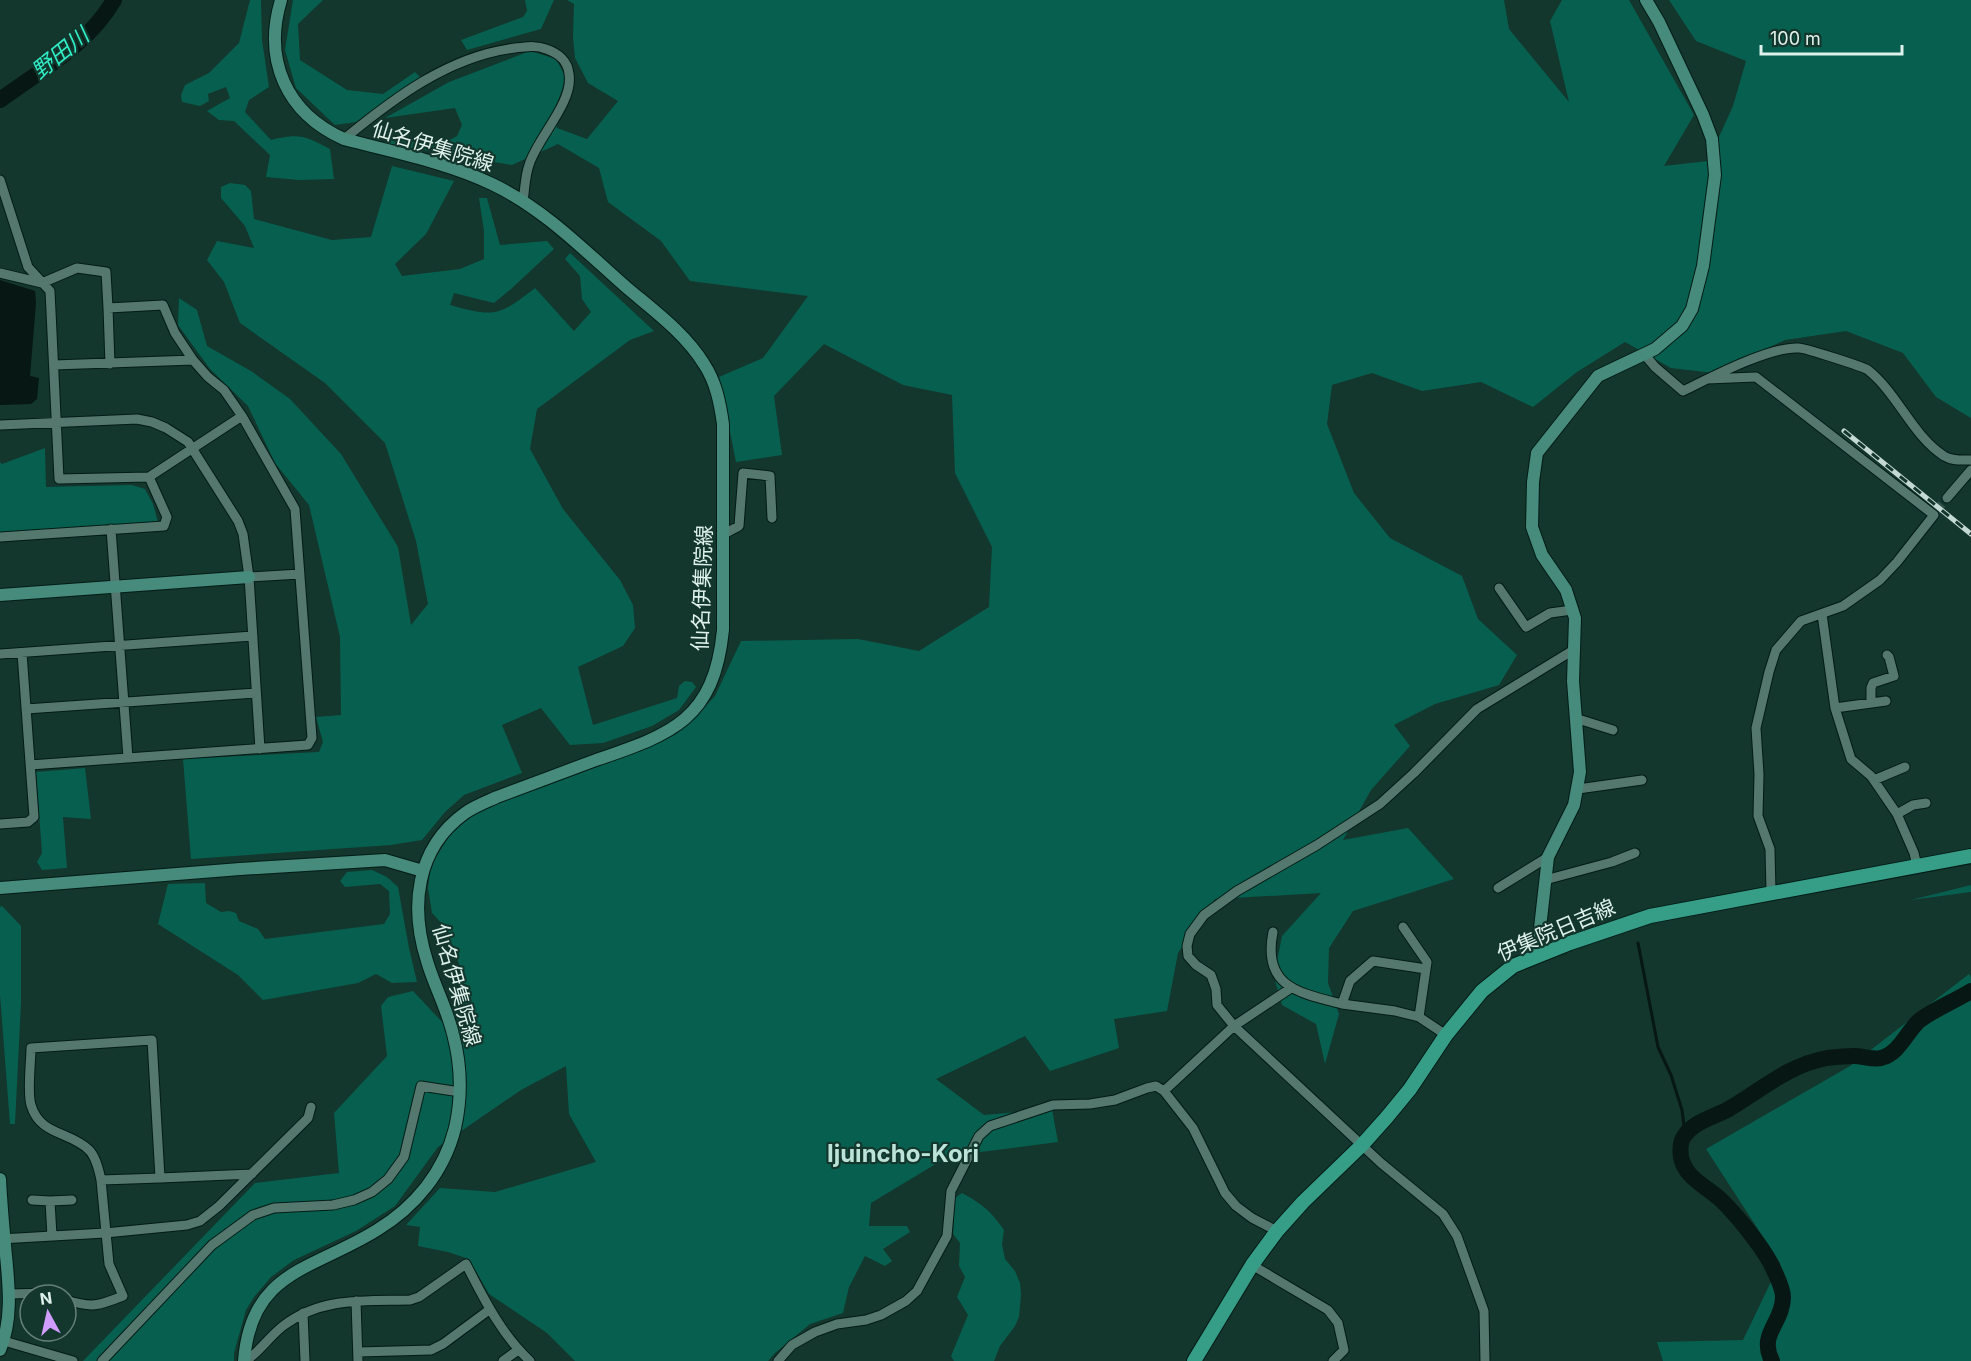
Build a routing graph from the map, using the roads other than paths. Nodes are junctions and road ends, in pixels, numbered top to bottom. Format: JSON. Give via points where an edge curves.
{"nodes":[{"id":1,"x":281,"y":0,"type":"edge"},
{"id":2,"x":1646,"y":0,"type":"edge"},
{"id":3,"x":344,"y":139,"type":"junction"},
{"id":4,"x":0,"y":180,"type":"edge"},
{"id":5,"x":523,"y":201,"type":"junction"},
{"id":6,"x":0,"y":273,"type":"edge"},
{"id":7,"x":42,"y":283,"type":"junction"},
{"id":8,"x":108,"y":308,"type":"junction"},
{"id":9,"x":1645,"y":355,"type":"junction"},
{"id":10,"x":193,"y":360,"type":"junction"},
{"id":11,"x":110,"y":364,"type":"junction"},
{"id":12,"x":54,"y":365,"type":"junction"},
{"id":13,"x":1707,"y":379,"type":"junction"},
{"id":14,"x":242,"y":416,"type":"junction"},
{"id":15,"x":56,"y":422,"type":"junction"},
{"id":16,"x":0,"y":425,"type":"edge"},
{"id":17,"x":192,"y":448,"type":"junction"},
{"id":18,"x":1971,"y":460,"type":"edge"},
{"id":19,"x":1971,"y":470,"type":"edge"},
{"id":20,"x":149,"y":477,"type":"junction"},
{"id":21,"x":1947,"y":498,"type":"tunnel mouth"},
{"id":22,"x":772,"y":518,"type":"dead end"},
{"id":23,"x":111,"y":529,"type":"junction"},
{"id":24,"x":724,"y":534,"type":"junction"},
{"id":25,"x":0,"y":537,"type":"edge"},
{"id":26,"x":300,"y":574,"type":"junction"},
{"id":27,"x":249,"y":577,"type":"junction"},
{"id":28,"x":115,"y":586,"type":"junction"},
{"id":29,"x":1499,"y":588,"type":"dead end"},
{"id":30,"x":0,"y":595,"type":"edge"},
{"id":31,"x":1572,"y":609,"type":"junction"},
{"id":32,"x":1822,"y":614,"type":"junction"},
{"id":33,"x":252,"y":636,"type":"junction"},
{"id":34,"x":120,"y":646,"type":"junction"},
{"id":35,"x":1575,"y":649,"type":"junction"},
{"id":36,"x":22,"y":653,"type":"junction"},
{"id":37,"x":0,"y":654,"type":"edge"},
{"id":38,"x":1887,"y":655,"type":"dead end"},
{"id":39,"x":256,"y":693,"type":"junction"},
{"id":40,"x":1886,"y":701,"type":"dead end"},
{"id":41,"x":124,"y":702,"type":"junction"},
{"id":42,"x":1871,"y":703,"type":"junction"},
{"id":43,"x":1835,"y":708,"type":"junction"},
{"id":44,"x":26,"y":709,"type":"junction"},
{"id":45,"x":1575,"y":718,"type":"junction"},
{"id":46,"x":1613,"y":730,"type":"dead end"},
{"id":47,"x":260,"y":749,"type":"junction"},
{"id":48,"x":128,"y":758,"type":"junction"},
{"id":49,"x":30,"y":765,"type":"junction"},
{"id":50,"x":1905,"y":767,"type":"dead end"},
{"id":51,"x":1642,"y":780,"type":"dead end"},
{"id":52,"x":1874,"y":780,"type":"junction"},
{"id":53,"x":1578,"y":789,"type":"junction"},
{"id":54,"x":1926,"y":803,"type":"dead end"},
{"id":55,"x":1897,"y":814,"type":"junction"},
{"id":56,"x":0,"y":824,"type":"edge"},
{"id":57,"x":1635,"y":853,"type":"dead end"},
{"id":58,"x":1971,"y":856,"type":"edge"},
{"id":59,"x":1548,"y":857,"type":"junction"},
{"id":60,"x":1917,"y":866,"type":"junction"},
{"id":61,"x":423,"y":871,"type":"junction"},
{"id":62,"x":1545,"y":880,"type":"junction"},
{"id":63,"x":0,"y":888,"type":"edge"},
{"id":64,"x":1498,"y":888,"type":"dead end"},
{"id":65,"x":1771,"y":892,"type":"junction"},
{"id":66,"x":1403,"y":927,"type":"dead end"},
{"id":67,"x":1273,"y":932,"type":"dead end"},
{"id":68,"x":1540,"y":955,"type":"junction"},
{"id":69,"x":1426,"y":969,"type":"junction"},
{"id":70,"x":1292,"y":988,"type":"junction"},
{"id":71,"x":1342,"y":1004,"type":"junction"},
{"id":72,"x":1419,"y":1017,"type":"junction"},
{"id":73,"x":1234,"y":1026,"type":"junction"},
{"id":74,"x":1446,"y":1035,"type":"junction"},
{"id":75,"x":1164,"y":1091,"type":"junction"},
{"id":76,"x":460,"y":1092,"type":"junction"},
{"id":77,"x":311,"y":1107,"type":"dead end"},
{"id":78,"x":1362,"y":1145,"type":"junction"},
{"id":79,"x":252,"y":1174,"type":"junction"},
{"id":80,"x":160,"y":1178,"type":"junction"},
{"id":81,"x":0,"y":1179,"type":"edge"},
{"id":82,"x":101,"y":1180,"type":"junction"},
{"id":83,"x":32,"y":1200,"type":"dead end"},
{"id":84,"x":72,"y":1200,"type":"dead end"},
{"id":85,"x":50,"y":1201,"type":"junction"},
{"id":86,"x":1277,"y":1231,"type":"junction"},
{"id":87,"x":105,"y":1233,"type":"junction"},
{"id":88,"x":52,"y":1236,"type":"junction"},
{"id":89,"x":2,"y":1239,"type":"edge"},
{"id":90,"x":1252,"y":1265,"type":"junction"},
{"id":91,"x":9,"y":1294,"type":"junction"},
{"id":92,"x":18,"y":1294,"type":"edge"},
{"id":93,"x":356,"y":1301,"type":"junction"},
{"id":94,"x":78,"y":1304,"type":"edge"},
{"id":95,"x":489,"y":1310,"type":"junction"},
{"id":96,"x":303,"y":1313,"type":"junction"},
{"id":97,"x":2,"y":1346,"type":"edge"},
{"id":98,"x":518,"y":1350,"type":"junction"},
{"id":99,"x":358,"y":1357,"type":"edge"},
{"id":100,"x":73,"y":1361,"type":"edge"},
{"id":101,"x":102,"y":1361,"type":"edge"},
{"id":102,"x":245,"y":1361,"type":"edge"},
{"id":103,"x":305,"y":1361,"type":"edge"},
{"id":104,"x":503,"y":1361,"type":"edge"},
{"id":105,"x":530,"y":1361,"type":"edge"},
{"id":106,"x":778,"y":1361,"type":"edge"},
{"id":107,"x":1194,"y":1361,"type":"edge"},
{"id":108,"x":1333,"y":1361,"type":"edge"},
{"id":109,"x":1485,"y":1361,"type":"edge"}],
"edges":[{"from":1,"to":3,"type":"street","name":"仙名伊集院線","via":[[274,40],[284,82],[307,115]]},
{"from":2,"to":9,"type":"street","via":[[1703,115],[1712,139],[1715,176],[1703,266],[1692,309],[1670,338]]},
{"from":3,"to":5,"type":"street","name":"仙名伊集院線","via":[[471,175]]},
{"from":3,"to":5,"type":"street","via":[[416,86],[457,64],[492,51],[537,45],[557,52],[570,74],[564,100],[528,167]]},
{"from":4,"to":7,"type":"street","via":[[28,267]]},
{"from":5,"to":24,"type":"street","name":"仙名伊集院線","via":[[670,325],[705,365],[717,392],[723,424]]},
{"from":6,"to":7,"type":"street"},
{"from":7,"to":8,"type":"street","via":[[77,268],[106,272]]},
{"from":7,"to":12,"type":"street","via":[[50,291]]},
{"from":8,"to":10,"type":"street","via":[[163,305]]},
{"from":8,"to":11,"type":"street"},
{"from":9,"to":13,"type":"street","via":[[1683,391]]},
{"from":9,"to":31,"type":"street","via":[[1598,376],[1537,453],[1532,527],[1542,555],[1566,590]]},
{"from":10,"to":11,"type":"street"},
{"from":10,"to":14,"type":"street","via":[[224,390]]},
{"from":11,"to":12,"type":"street"},
{"from":12,"to":15,"type":"street"},
{"from":13,"to":18,"type":"street","via":[[1774,352],[1799,348],[1867,369],[1923,438],[1946,457]]},
{"from":13,"to":32,"type":"street","via":[[1756,377],[1935,513],[1880,579],[1843,606]]},
{"from":14,"to":17,"type":"street"},
{"from":14,"to":26,"type":"street","via":[[295,509]]},
{"from":15,"to":16,"type":"street"},
{"from":15,"to":17,"type":"street","via":[[137,419],[182,437]]},
{"from":15,"to":20,"type":"street","via":[[59,479]]},
{"from":17,"to":20,"type":"street"},
{"from":17,"to":27,"type":"street","via":[[238,521]]},
{"from":19,"to":21,"type":"street"},
{"from":20,"to":23,"type":"street","via":[[167,517],[164,526]]},
{"from":22,"to":24,"type":"street","via":[[770,476],[743,473],[739,526]]},
{"from":23,"to":25,"type":"street"},
{"from":23,"to":28,"type":"street"},
{"from":24,"to":61,"type":"street","name":"仙名伊集院線","via":[[721,648],[712,680],[690,715],[648,742],[475,807],[442,836]]},
{"from":26,"to":27,"type":"street"},
{"from":26,"to":47,"type":"street","via":[[312,738],[308,745]]},
{"from":27,"to":28,"type":"street"},
{"from":27,"to":33,"type":"street"},
{"from":28,"to":30,"type":"street"},
{"from":28,"to":34,"type":"street"},
{"from":29,"to":31,"type":"street","via":[[1526,627],[1550,613]]},
{"from":31,"to":35,"type":"street"},
{"from":32,"to":43,"type":"street"},
{"from":32,"to":65,"type":"street","via":[[1801,621],[1776,650],[1756,728],[1758,816],[1770,849]]},
{"from":33,"to":34,"type":"street"},
{"from":33,"to":39,"type":"street"},
{"from":34,"to":36,"type":"street"},
{"from":34,"to":41,"type":"street"},
{"from":35,"to":45,"type":"street"},
{"from":35,"to":73,"type":"street","via":[[1477,709],[1380,804],[1204,915],[1190,934],[1188,956],[1210,975],[1217,1005]]},
{"from":36,"to":37,"type":"street"},
{"from":36,"to":44,"type":"street"},
{"from":38,"to":42,"type":"street","via":[[1894,676],[1873,683]]},
{"from":39,"to":41,"type":"street"},
{"from":39,"to":47,"type":"street"},
{"from":40,"to":42,"type":"street"},
{"from":41,"to":44,"type":"street"},
{"from":41,"to":48,"type":"street"},
{"from":42,"to":43,"type":"street"},
{"from":43,"to":52,"type":"street","via":[[1851,759]]},
{"from":44,"to":49,"type":"street"},
{"from":45,"to":46,"type":"street"},
{"from":45,"to":53,"type":"street"},
{"from":47,"to":48,"type":"street"},
{"from":48,"to":49,"type":"street"},
{"from":49,"to":56,"type":"street","via":[[34,817],[28,822]]},
{"from":50,"to":52,"type":"street"},
{"from":51,"to":53,"type":"street"},
{"from":52,"to":55,"type":"street"},
{"from":53,"to":59,"type":"street"},
{"from":54,"to":55,"type":"street"},
{"from":55,"to":60,"type":"street"},
{"from":57,"to":62,"type":"street"},
{"from":58,"to":60,"type":"main road","name":"伊集院日吉線"},
{"from":59,"to":62,"type":"street"},
{"from":59,"to":64,"type":"street"},
{"from":60,"to":65,"type":"main road","name":"伊集院日吉線"},
{"from":61,"to":63,"type":"street","via":[[385,860]]},
{"from":61,"to":76,"type":"street","name":"仙名伊集院線","via":[[417,902],[420,930],[427,963],[453,1032]]},
{"from":62,"to":68,"type":"street"},
{"from":65,"to":68,"type":"main road","name":"伊集院日吉線","via":[[1650,916]]},
{"from":66,"to":69,"type":"street","via":[[1427,962]]},
{"from":67,"to":70,"type":"street","via":[[1271,958],[1276,975]]},
{"from":68,"to":74,"type":"main road","name":"伊集院日吉線","via":[[1499,975]]},
{"from":69,"to":71,"type":"street","via":[[1373,961],[1350,981]]},
{"from":69,"to":72,"type":"street"},
{"from":70,"to":71,"type":"street"},
{"from":70,"to":73,"type":"street"},
{"from":71,"to":72,"type":"street"},
{"from":72,"to":74,"type":"street"},
{"from":73,"to":75,"type":"street"},
{"from":73,"to":78,"type":"street"},
{"from":74,"to":78,"type":"main road","name":"伊集院日吉線","via":[[1410,1089]]},
{"from":75,"to":86,"type":"street","via":[[1193,1128],[1225,1193],[1252,1218]]},
{"from":75,"to":106,"type":"street","via":[[1156,1086],[1116,1100],[1053,1105],[990,1126],[979,1136],[951,1191],[947,1236],[917,1291],[881,1315],[814,1332],[792,1345]]},
{"from":76,"to":101,"type":"street","via":[[421,1086],[404,1157],[388,1179],[354,1200],[274,1208],[253,1215],[212,1245]]},
{"from":76,"to":102,"type":"street","name":"仙名伊集院線","via":[[446,1155],[422,1193],[378,1230],[304,1266],[278,1285],[252,1319]]},
{"from":77,"to":79,"type":"street","via":[[308,1118]]},
{"from":78,"to":86,"type":"main road","name":"伊集院日吉線"},
{"from":78,"to":109,"type":"street","via":[[1443,1214],[1456,1236],[1484,1311]]},
{"from":79,"to":80,"type":"street"},
{"from":79,"to":87,"type":"street","via":[[200,1221]]},
{"from":80,"to":82,"type":"street"},
{"from":80,"to":82,"type":"street","via":[[152,1040],[32,1048],[30,1104],[41,1124],[90,1150]]},
{"from":81,"to":89,"type":"street"},
{"from":82,"to":87,"type":"street"},
{"from":83,"to":85,"type":"street"},
{"from":84,"to":85,"type":"street"},
{"from":85,"to":88,"type":"street"},
{"from":86,"to":90,"type":"main road","name":"伊集院日吉線"},
{"from":87,"to":88,"type":"street"},
{"from":87,"to":94,"type":"street","via":[[109,1264],[123,1296],[103,1304]]},
{"from":88,"to":89,"type":"street"},
{"from":89,"to":91,"type":"street"},
{"from":90,"to":107,"type":"main road","name":"伊集院日吉線"},
{"from":90,"to":108,"type":"street","via":[[1328,1310],[1338,1323],[1344,1350]]},
{"from":91,"to":92,"type":"street"},
{"from":91,"to":97,"type":"street"},
{"from":93,"to":95,"type":"street","via":[[420,1297],[466,1264]]},
{"from":93,"to":96,"type":"street","via":[[329,1304]]},
{"from":93,"to":99,"type":"street"},
{"from":95,"to":98,"type":"street"},
{"from":95,"to":99,"type":"street","via":[[431,1350]]},
{"from":96,"to":102,"type":"street"},
{"from":96,"to":103,"type":"street"},
{"from":97,"to":100,"type":"street"},
{"from":98,"to":104,"type":"street"},
{"from":98,"to":105,"type":"street"}]}
